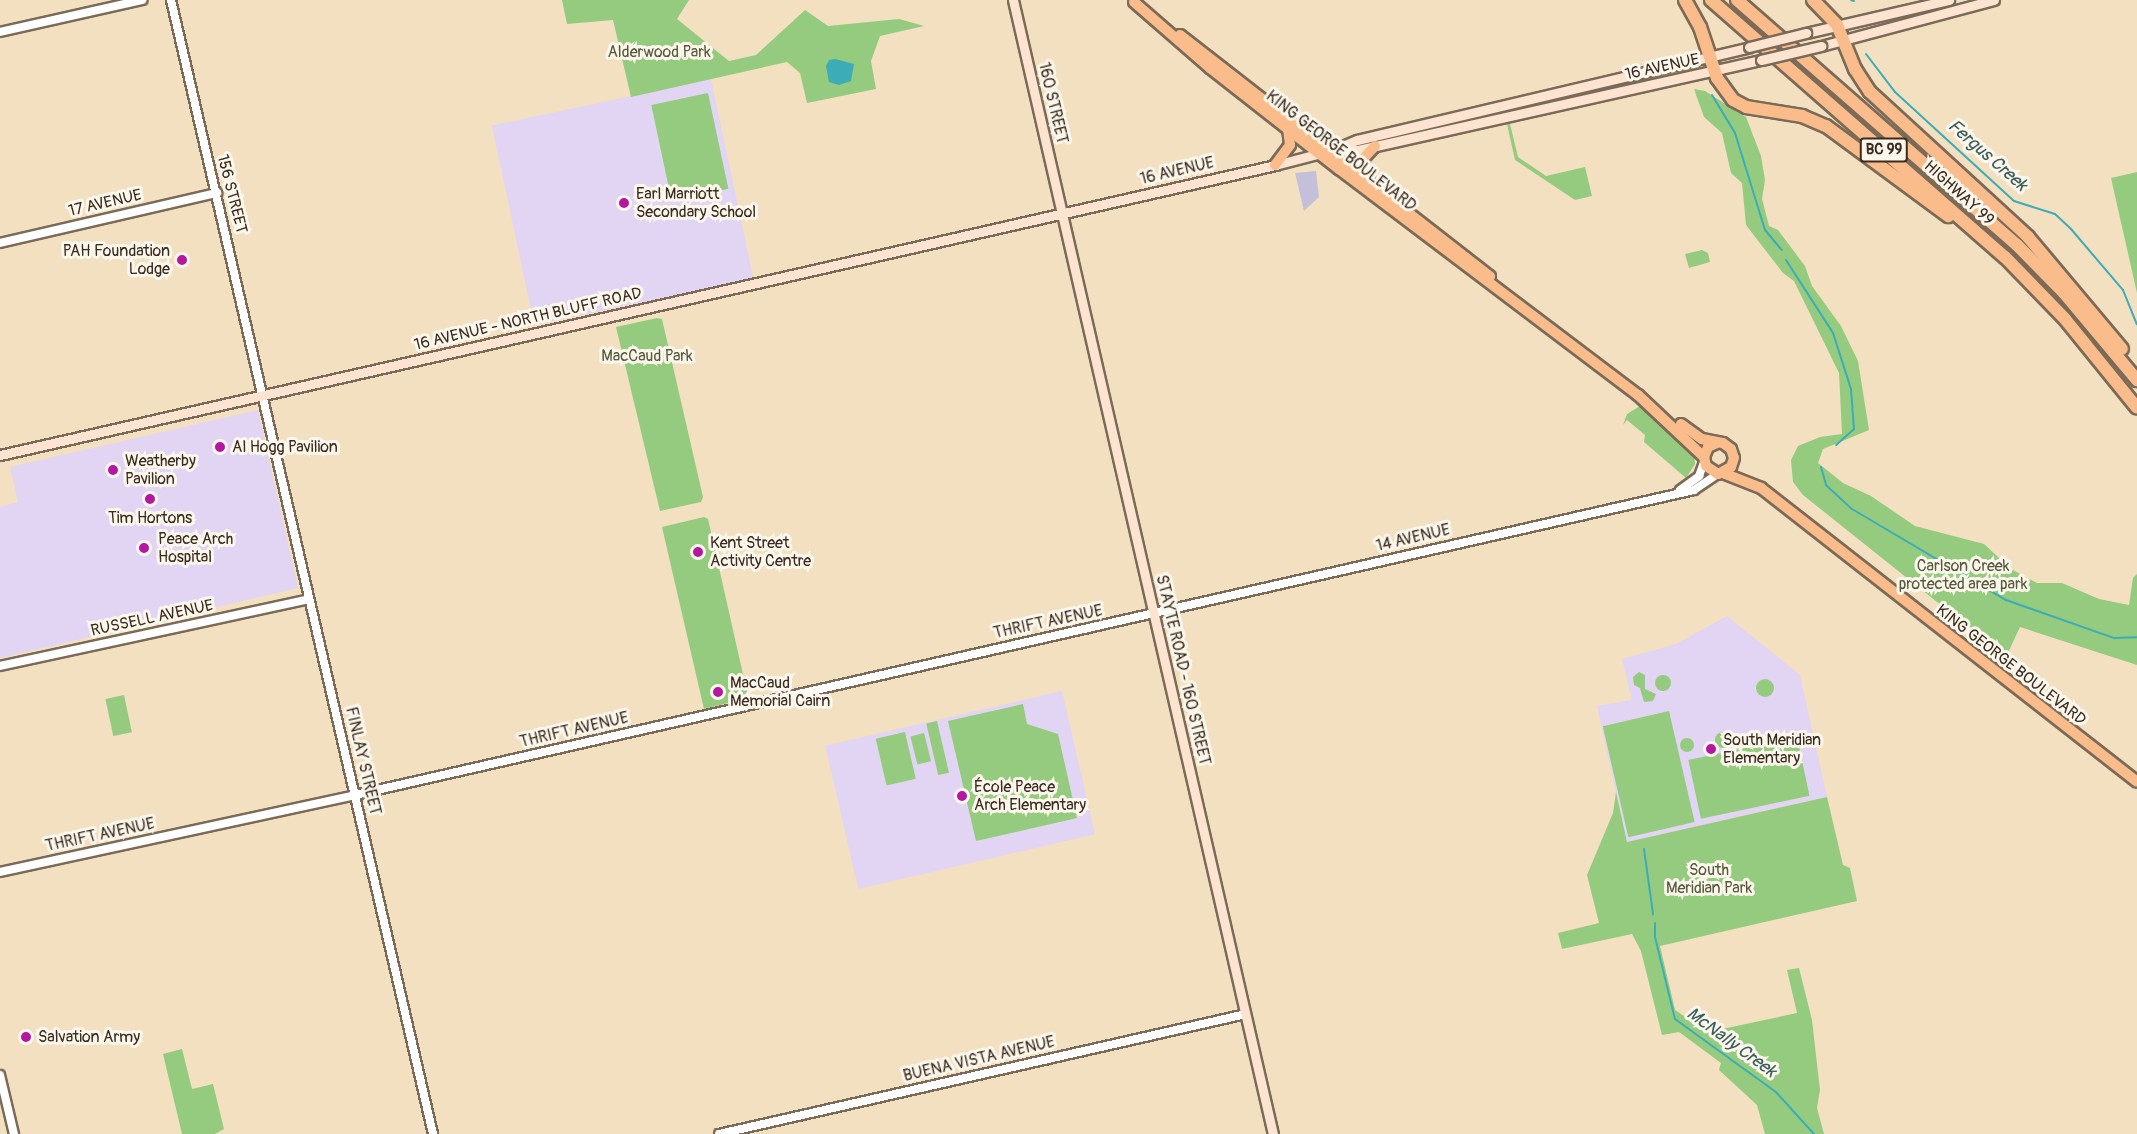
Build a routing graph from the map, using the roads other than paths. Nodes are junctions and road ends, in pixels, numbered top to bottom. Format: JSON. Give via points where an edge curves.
{"nodes":[{"id":1,"x":142,"y":0,"type":"edge"},
{"id":2,"x":171,"y":0,"type":"edge"},
{"id":3,"x":1013,"y":0,"type":"edge"},
{"id":4,"x":1684,"y":0,"type":"edge"},
{"id":5,"x":1711,"y":0,"type":"edge"},
{"id":6,"x":1737,"y":0,"type":"edge"},
{"id":7,"x":1813,"y":0,"type":"edge"},
{"id":8,"x":1949,"y":0,"type":"edge"},
{"id":9,"x":1994,"y":0,"type":"edge"},
{"id":10,"x":1132,"y":1,"type":"edge"},
{"id":11,"x":1837,"y":25,"type":"junction"},
{"id":12,"x":0,"y":33,"type":"edge"},
{"id":13,"x":1844,"y":40,"type":"junction"},
{"id":14,"x":1708,"y":56,"type":"junction"},
{"id":15,"x":1714,"y":72,"type":"junction"},
{"id":16,"x":1581,"y":88,"type":"junction"},
{"id":17,"x":1553,"y":105,"type":"junction"},
{"id":18,"x":1456,"y":116,"type":"junction"},
{"id":19,"x":1288,"y":129,"type":"junction"},
{"id":20,"x":1445,"y":130,"type":"junction"},
{"id":21,"x":1375,"y":146,"type":"junction"},
{"id":22,"x":1333,"y":150,"type":"junction"},
{"id":23,"x":1319,"y":154,"type":"junction"},
{"id":24,"x":1275,"y":165,"type":"junction"},
{"id":25,"x":1364,"y":175,"type":"junction"},
{"id":26,"x":216,"y":194,"type":"junction"},
{"id":27,"x":1063,"y":213,"type":"junction"},
{"id":28,"x":0,"y":243,"type":"edge"},
{"id":29,"x":2052,"y":305,"type":"junction"},
{"id":30,"x":1536,"y":315,"type":"junction"},
{"id":31,"x":2137,"y":369,"type":"edge"},
{"id":32,"x":2137,"y":380,"type":"edge"},
{"id":33,"x":264,"y":395,"type":"junction"},
{"id":34,"x":1638,"y":395,"type":"junction"},
{"id":35,"x":2137,"y":408,"type":"edge"},
{"id":36,"x":1717,"y":443,"type":"junction"},
{"id":37,"x":0,"y":455,"type":"edge"},
{"id":38,"x":1734,"y":458,"type":"junction"},
{"id":39,"x":1704,"y":459,"type":"junction"},
{"id":40,"x":1720,"y":473,"type":"junction"},
{"id":41,"x":1752,"y":482,"type":"junction"},
{"id":42,"x":1677,"y":492,"type":"junction"},
{"id":43,"x":309,"y":599,"type":"junction"},
{"id":44,"x":1155,"y":614,"type":"junction"},
{"id":45,"x":0,"y":666,"type":"edge"},
{"id":46,"x":2137,"y":782,"type":"edge"},
{"id":47,"x":355,"y":795,"type":"junction"},
{"id":48,"x":0,"y":872,"type":"edge"},
{"id":49,"x":1246,"y":1014,"type":"junction"},
{"id":50,"x":0,"y":1075,"type":"edge"},
{"id":51,"x":14,"y":1134,"type":"edge"},
{"id":52,"x":433,"y":1134,"type":"edge"},
{"id":53,"x":719,"y":1134,"type":"edge"},
{"id":54,"x":1273,"y":1134,"type":"edge"}],
"edges":[{"from":1,"to":12,"type":"street"},
{"from":2,"to":26,"type":"street","name":"156 STREET"},
{"from":3,"to":27,"type":"main road","name":"160 STREET"},
{"from":4,"to":14,"type":"highway","via":[[1696,19]]},
{"from":5,"to":29,"type":"highway","name":"HIGHWAY 99","number":"BC 99","via":[[1967,223]]},
{"from":6,"to":32,"type":"highway","name":"HIGHWAY 99","number":"BC 99","via":[[2017,245],[2078,309]]},
{"from":7,"to":11,"type":"highway"},
{"from":8,"to":11,"type":"main road","name":"16 AVENUE"},
{"from":9,"to":13,"type":"main road","name":"16 AVENUE"},
{"from":10,"to":19,"type":"main road","name":"KING GEORGE BOULEVARD"},
{"from":10,"to":22,"type":"main road","name":"KING GEORGE BOULEVARD"},
{"from":11,"to":13,"type":"highway"},
{"from":11,"to":14,"type":"main road","name":"16 AVENUE","bridge":true},
{"from":13,"to":15,"type":"main road","name":"16 AVENUE","bridge":true},
{"from":13,"to":31,"type":"highway","via":[[1870,92],[2028,237]]},
{"from":14,"to":15,"type":"highway"},
{"from":14,"to":16,"type":"main road","name":"16 AVENUE"},
{"from":15,"to":17,"type":"main road","name":"16 AVENUE"},
{"from":15,"to":29,"type":"highway","via":[[1738,104],[1815,120],[1849,139],[1942,211]]},
{"from":16,"to":17,"type":"main road"},
{"from":16,"to":18,"type":"main road","name":"16 AVENUE"},
{"from":17,"to":20,"type":"main road","name":"16 AVENUE"},
{"from":18,"to":20,"type":"main road"},
{"from":18,"to":22,"type":"main road","name":"16 AVENUE","via":[[1357,140]]},
{"from":19,"to":23,"type":"main road","name":"KING GEORGE BOULEVARD"},
{"from":19,"to":24,"type":"main road","via":[[1290,145]]},
{"from":20,"to":21,"type":"main road","name":"16 AVENUE"},
{"from":21,"to":22,"type":"main road","name":"16 AVENUE"},
{"from":21,"to":25,"type":"main road","via":[[1362,160]]},
{"from":22,"to":23,"type":"main road","name":"16 AVENUE"},
{"from":22,"to":25,"type":"main road","name":"KING GEORGE BOULEVARD"},
{"from":23,"to":24,"type":"main road","name":"16 AVENUE"},
{"from":23,"to":30,"type":"main road","name":"KING GEORGE BOULEVARD"},
{"from":24,"to":27,"type":"main road","name":"16 AVENUE"},
{"from":25,"to":30,"type":"main road","name":"KING GEORGE BOULEVARD"},
{"from":26,"to":28,"type":"street","name":"17 AVENUE"},
{"from":26,"to":33,"type":"street","name":"156 STREET"},
{"from":27,"to":33,"type":"main road","name":"16 AVENUE - NORTH BLUFF ROAD"},
{"from":27,"to":44,"type":"main road","name":"STAYTE ROAD - 160 STREET"},
{"from":29,"to":35,"type":"highway","name":"HIGHWAY 99","number":"BC 99"},
{"from":30,"to":34,"type":"main road","name":"KING GEORGE BOULEVARD"},
{"from":33,"to":37,"type":"main road","name":"16 AVENUE - NORTH BLUFF ROAD"},
{"from":33,"to":43,"type":"street","name":"FINLAY STREET"},
{"from":34,"to":36,"type":"main road","name":"KING GEORGE BOULEVARD","via":[[1702,439]]},
{"from":34,"to":39,"type":"main road","name":"KING GEORGE BOULEVARD"},
{"from":36,"to":38,"type":"main road","via":[[1727,445]]},
{"from":36,"to":39,"type":"main road","via":[[1708,447]]},
{"from":38,"to":40,"type":"main road","via":[[1731,468]]},
{"from":38,"to":41,"type":"main road","name":"KING GEORGE BOULEVARD"},
{"from":39,"to":40,"type":"main road"},
{"from":39,"to":42,"type":"street","name":"14 AVENUE","via":[[1699,476]]},
{"from":40,"to":41,"type":"main road","name":"KING GEORGE BOULEVARD"},
{"from":40,"to":42,"type":"street","name":"14 AVENUE","via":[[1694,490]]},
{"from":41,"to":46,"type":"main road","name":"KING GEORGE BOULEVARD"},
{"from":42,"to":44,"type":"street","name":"14 AVENUE"},
{"from":43,"to":45,"type":"street","name":"RUSSELL AVENUE"},
{"from":43,"to":47,"type":"street","name":"FINLAY STREET"},
{"from":44,"to":47,"type":"street","name":"THRIFT AVENUE"},
{"from":44,"to":49,"type":"main road","name":"STAYTE ROAD - 160 STREET"},
{"from":47,"to":48,"type":"street","name":"THRIFT AVENUE"},
{"from":47,"to":52,"type":"street","name":"FINLAY STREET"},
{"from":49,"to":53,"type":"street","name":"BUENA VISTA AVENUE"},
{"from":49,"to":54,"type":"main road","name":"STAYTE ROAD - 160 STREET"},
{"from":50,"to":51,"type":"street"}]}
